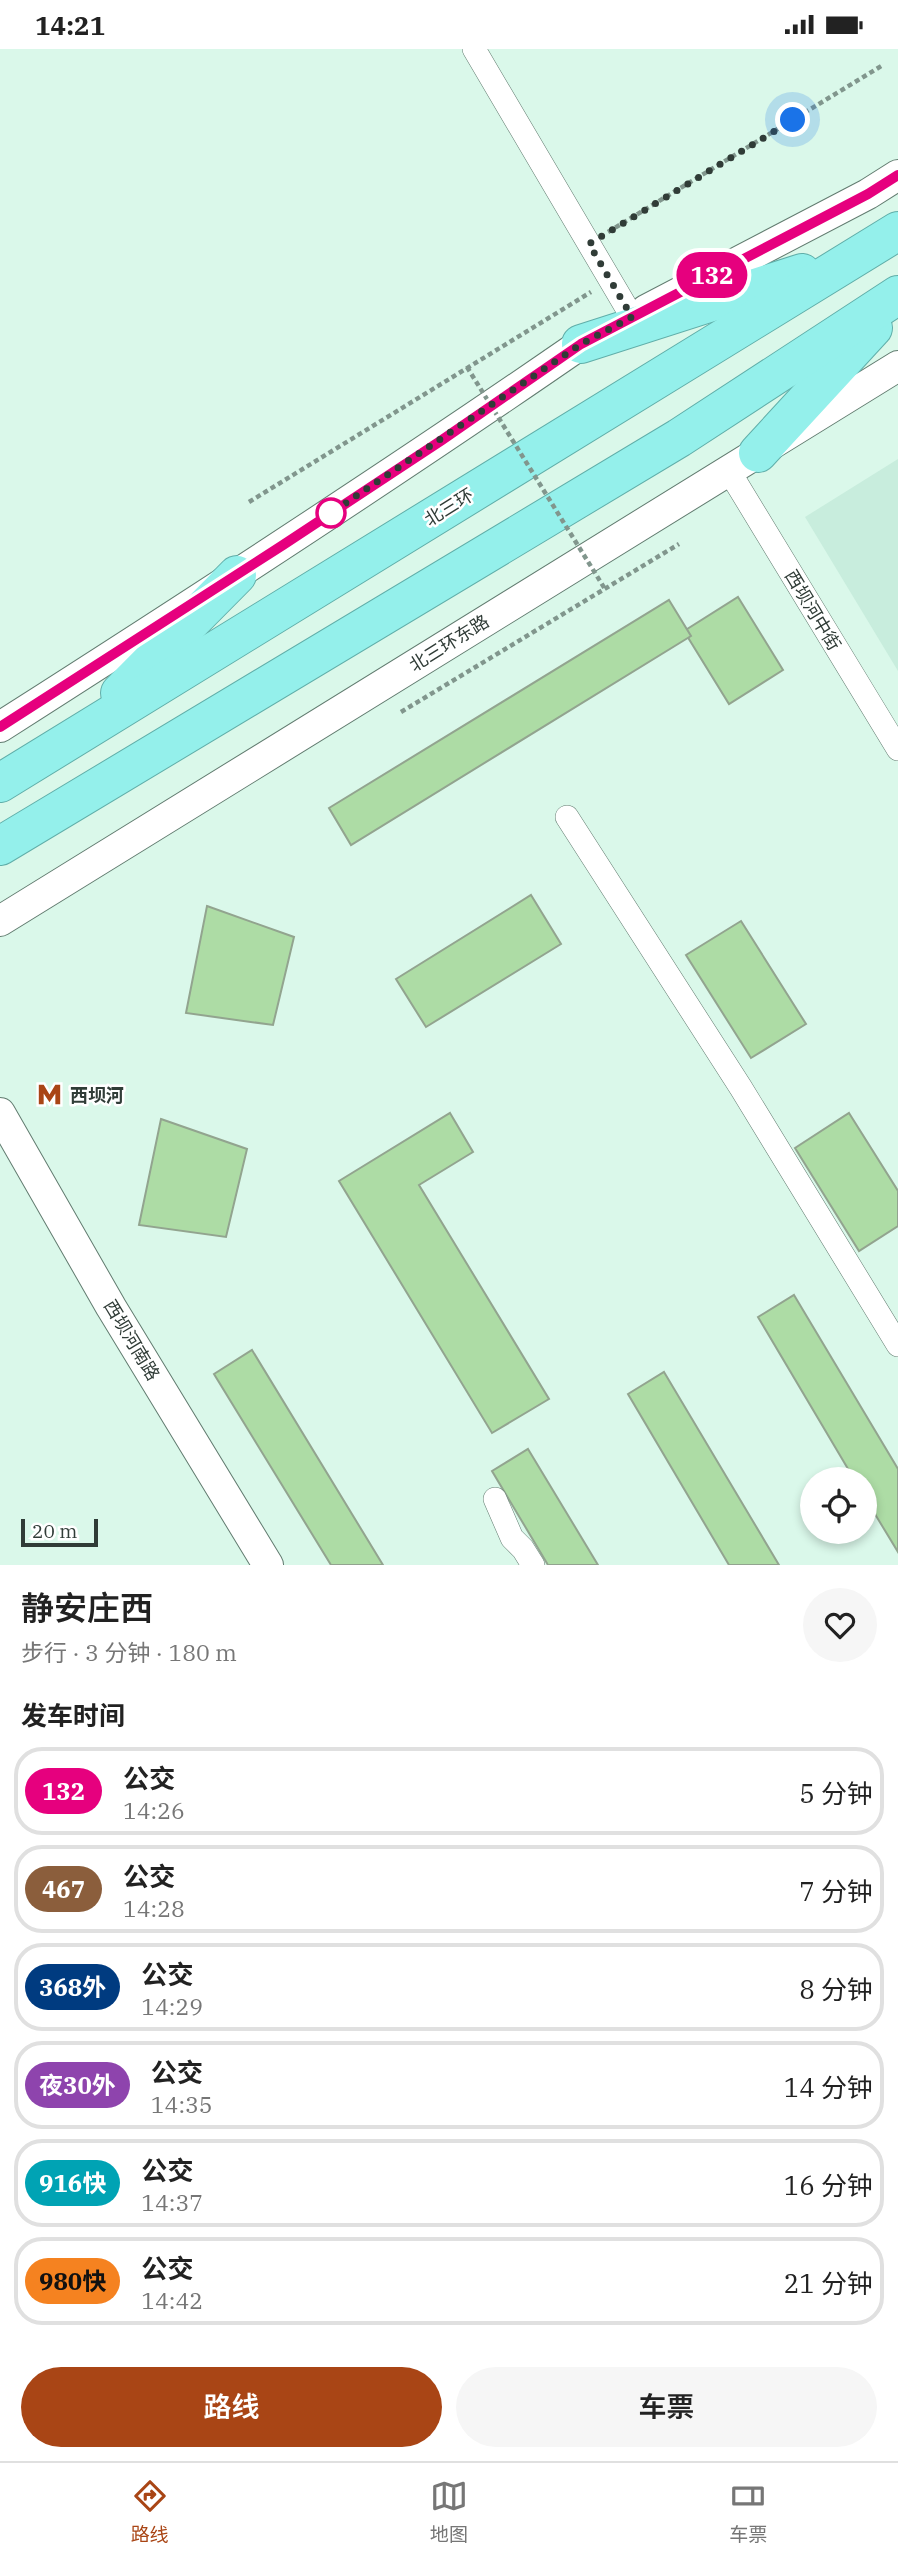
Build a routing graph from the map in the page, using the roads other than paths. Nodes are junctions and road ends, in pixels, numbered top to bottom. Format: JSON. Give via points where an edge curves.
{"nodes":[{"id":1,"x":474,"y":49,"type":"edge"},
{"id":2,"x":898,"y":175,"type":"edge"},
{"id":3,"x":898,"y":231,"type":"edge"},
{"id":4,"x":860,"y":254,"type":"junction"},
{"id":5,"x":898,"y":295,"type":"edge"},
{"id":6,"x":898,"y":301,"type":"edge"},
{"id":7,"x":632,"y":317,"type":"junction"},
{"id":8,"x":581,"y":344,"type":"junction"},
{"id":9,"x":898,"y":366,"type":"edge"},
{"id":10,"x":744,"y":462,"type":"junction"},
{"id":11,"x":237,"y":575,"type":"junction"},
{"id":12,"x":0,"y":727,"type":"edge"},
{"id":13,"x":76,"y":736,"type":"junction"},
{"id":14,"x":898,"y":749,"type":"edge"},
{"id":15,"x":0,"y":783,"type":"edge"},
{"id":16,"x":567,"y":817,"type":"dead end"},
{"id":17,"x":0,"y":846,"type":"edge"},
{"id":18,"x":0,"y":921,"type":"edge"},
{"id":19,"x":0,"y":1113,"type":"edge"},
{"id":20,"x":898,"y":1345,"type":"edge"},
{"id":21,"x":495,"y":1499,"type":"dead end"},
{"id":22,"x":268,"y":1565,"type":"edge"},
{"id":23,"x":533,"y":1565,"type":"edge"}],
"edges":[{"from":1,"to":7,"type":"street"},
{"from":2,"to":7,"type":"street"},
{"from":3,"to":4,"type":"highway","name":"北三环"},
{"from":4,"to":8,"type":"highway"},
{"from":4,"to":13,"type":"highway","name":"北三环"},
{"from":5,"to":17,"type":"highway","via":[[679,438]]},
{"from":6,"to":10,"type":"highway"},
{"from":7,"to":8,"type":"street"},
{"from":8,"to":11,"type":"street"},
{"from":9,"to":10,"type":"street","name":"北三环东路"},
{"from":10,"to":14,"type":"street","name":"西坝河中街"},
{"from":10,"to":18,"type":"street","name":"北三环东路"},
{"from":11,"to":12,"type":"street"},
{"from":11,"to":13,"type":"highway"},
{"from":13,"to":15,"type":"highway","name":"北三环"},
{"from":16,"to":20,"type":"street"},
{"from":19,"to":22,"type":"street","name":"西坝河南路"},
{"from":21,"to":23,"type":"street","via":[[512,1538]]}]}
